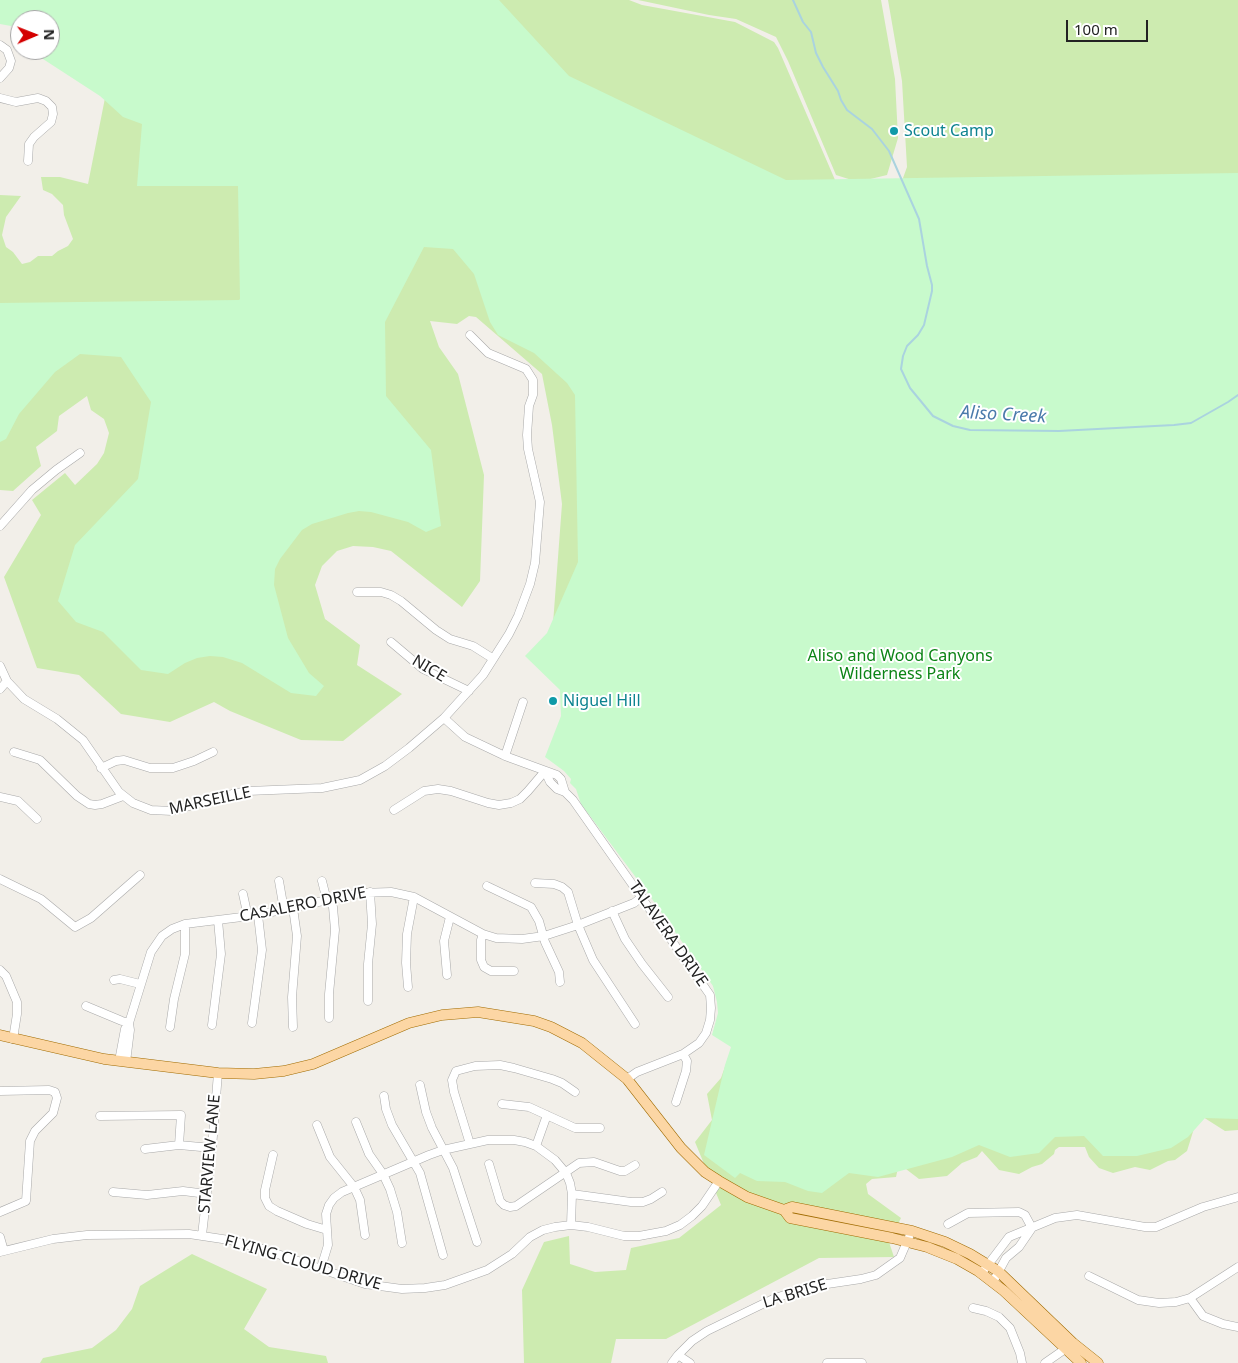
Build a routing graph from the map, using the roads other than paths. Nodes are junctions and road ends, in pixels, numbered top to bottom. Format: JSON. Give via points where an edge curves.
{"nodes":[{"id":1,"x":0,"y":45,"type":"edge"},
{"id":2,"x":0,"y":78,"type":"edge"},
{"id":3,"x":0,"y":98,"type":"edge"},
{"id":4,"x":28,"y":161,"type":"dead end"},
{"id":5,"x":470,"y":335,"type":"dead end"},
{"id":6,"x":80,"y":453,"type":"dead end"},
{"id":7,"x":0,"y":526,"type":"edge"},
{"id":8,"x":357,"y":592,"type":"dead end"},
{"id":9,"x":391,"y":642,"type":"dead end"},
{"id":10,"x":492,"y":658,"type":"junction"},
{"id":11,"x":0,"y":666,"type":"edge"},
{"id":12,"x":4,"y":681,"type":"edge"},
{"id":13,"x":0,"y":689,"type":"edge"},
{"id":14,"x":469,"y":691,"type":"junction"},
{"id":15,"x":523,"y":702,"type":"dead end"},
{"id":16,"x":444,"y":718,"type":"junction"},
{"id":17,"x":14,"y":752,"type":"dead end"},
{"id":18,"x":213,"y":752,"type":"dead end"},
{"id":19,"x":505,"y":756,"type":"junction"},
{"id":20,"x":101,"y":768,"type":"junction"},
{"id":21,"x":545,"y":771,"type":"junction"},
{"id":22,"x":123,"y":796,"type":"junction"},
{"id":23,"x":0,"y":797,"type":"edge"},
{"id":24,"x":394,"y":810,"type":"dead end"},
{"id":25,"x":37,"y":819,"type":"dead end"},
{"id":26,"x":140,"y":875,"type":"dead end"},
{"id":27,"x":0,"y":879,"type":"edge"},
{"id":28,"x":279,"y":881,"type":"dead end"},
{"id":29,"x":322,"y":881,"type":"dead end"},
{"id":30,"x":535,"y":882,"type":"dead end"},
{"id":31,"x":487,"y":886,"type":"dead end"},
{"id":32,"x":370,"y":892,"type":"junction"},
{"id":33,"x":243,"y":894,"type":"dead end"},
{"id":34,"x":414,"y":897,"type":"junction"},
{"id":35,"x":642,"y":898,"type":"junction"},
{"id":36,"x":329,"y":900,"type":"junction"},
{"id":37,"x":288,"y":909,"type":"junction"},
{"id":38,"x":612,"y":911,"type":"junction"},
{"id":39,"x":258,"y":915,"type":"junction"},
{"id":40,"x":248,"y":917,"type":"junction"},
{"id":41,"x":450,"y":917,"type":"junction"},
{"id":42,"x":218,"y":920,"type":"junction"},
{"id":43,"x":185,"y":924,"type":"junction"},
{"id":44,"x":578,"y":924,"type":"junction"},
{"id":45,"x":483,"y":934,"type":"junction"},
{"id":46,"x":544,"y":936,"type":"junction"},
{"id":47,"x":0,"y":970,"type":"edge"},
{"id":48,"x":514,"y":971,"type":"dead end"},
{"id":49,"x":446,"y":975,"type":"dead end"},
{"id":50,"x":114,"y":980,"type":"dead end"},
{"id":51,"x":560,"y":982,"type":"dead end"},
{"id":52,"x":140,"y":984,"type":"junction"},
{"id":53,"x":408,"y":987,"type":"dead end"},
{"id":54,"x":668,"y":997,"type":"dead end"},
{"id":55,"x":368,"y":1001,"type":"dead end"},
{"id":56,"x":86,"y":1006,"type":"dead end"},
{"id":57,"x":329,"y":1018,"type":"dead end"},
{"id":58,"x":130,"y":1022,"type":"junction"},
{"id":59,"x":252,"y":1023,"type":"dead end"},
{"id":60,"x":635,"y":1024,"type":"dead end"},
{"id":61,"x":212,"y":1025,"type":"dead end"},
{"id":62,"x":170,"y":1027,"type":"dead end"},
{"id":63,"x":293,"y":1027,"type":"dead end"},
{"id":64,"x":0,"y":1035,"type":"edge"},
{"id":65,"x":13,"y":1039,"type":"junction"},
{"id":66,"x":684,"y":1054,"type":"junction"},
{"id":67,"x":122,"y":1062,"type":"junction"},
{"id":68,"x":218,"y":1073,"type":"junction"},
{"id":69,"x":628,"y":1079,"type":"junction"},
{"id":70,"x":420,"y":1086,"type":"dead end"},
{"id":71,"x":0,"y":1091,"type":"edge"},
{"id":72,"x":575,"y":1092,"type":"dead end"},
{"id":73,"x":384,"y":1096,"type":"dead end"},
{"id":74,"x":676,"y":1102,"type":"dead end"},
{"id":75,"x":502,"y":1104,"type":"dead end"},
{"id":76,"x":547,"y":1115,"type":"junction"},
{"id":77,"x":100,"y":1116,"type":"dead end"},
{"id":78,"x":356,"y":1122,"type":"dead end"},
{"id":79,"x":317,"y":1125,"type":"dead end"},
{"id":80,"x":600,"y":1128,"type":"dead end"},
{"id":81,"x":470,"y":1144,"type":"junction"},
{"id":82,"x":179,"y":1145,"type":"junction"},
{"id":83,"x":536,"y":1146,"type":"junction"},
{"id":84,"x":212,"y":1148,"type":"junction"},
{"id":85,"x":145,"y":1149,"type":"dead end"},
{"id":86,"x":443,"y":1150,"type":"junction"},
{"id":87,"x":273,"y":1155,"type":"dead end"},
{"id":88,"x":414,"y":1161,"type":"junction"},
{"id":89,"x":489,"y":1164,"type":"dead end"},
{"id":90,"x":635,"y":1165,"type":"dead end"},
{"id":91,"x":566,"y":1173,"type":"junction"},
{"id":92,"x":383,"y":1174,"type":"junction"},
{"id":93,"x":719,"y":1181,"type":"junction"},
{"id":94,"x":354,"y":1187,"type":"junction"},
{"id":95,"x":113,"y":1192,"type":"dead end"},
{"id":96,"x":662,"y":1192,"type":"dead end"},
{"id":97,"x":207,"y":1194,"type":"junction"},
{"id":98,"x":572,"y":1194,"type":"junction"},
{"id":99,"x":1238,"y":1197,"type":"edge"},
{"id":100,"x":784,"y":1210,"type":"junction"},
{"id":101,"x":0,"y":1212,"type":"edge"},
{"id":102,"x":948,"y":1224,"type":"dead end"},
{"id":103,"x":570,"y":1225,"type":"junction"},
{"id":104,"x":1032,"y":1228,"type":"junction"},
{"id":105,"x":327,"y":1230,"type":"junction"},
{"id":106,"x":912,"y":1231,"type":"junction"},
{"id":107,"x":202,"y":1235,"type":"junction"},
{"id":108,"x":365,"y":1235,"type":"dead end"},
{"id":109,"x":0,"y":1237,"type":"edge"},
{"id":110,"x":477,"y":1242,"type":"dead end"},
{"id":111,"x":908,"y":1242,"type":"junction"},
{"id":112,"x":402,"y":1243,"type":"dead end"},
{"id":113,"x":2,"y":1252,"type":"edge"},
{"id":114,"x":443,"y":1255,"type":"dead end"},
{"id":115,"x":1238,"y":1267,"type":"edge"},
{"id":116,"x":321,"y":1268,"type":"junction"},
{"id":117,"x":984,"y":1270,"type":"junction"},
{"id":118,"x":998,"y":1272,"type":"junction"},
{"id":119,"x":1089,"y":1276,"type":"dead end"},
{"id":120,"x":992,"y":1282,"type":"junction"},
{"id":121,"x":1190,"y":1298,"type":"junction"},
{"id":122,"x":973,"y":1308,"type":"dead end"},
{"id":123,"x":1238,"y":1327,"type":"edge"},
{"id":124,"x":1069,"y":1346,"type":"junction"},
{"id":125,"x":678,"y":1355,"type":"junction"},
{"id":126,"x":672,"y":1363,"type":"edge"},
{"id":127,"x":690,"y":1363,"type":"edge"},
{"id":128,"x":827,"y":1363,"type":"edge"},
{"id":129,"x":862,"y":1363,"type":"edge"},
{"id":130,"x":1022,"y":1363,"type":"edge"},
{"id":131,"x":1045,"y":1363,"type":"edge"},
{"id":132,"x":1081,"y":1363,"type":"edge"},
{"id":133,"x":1098,"y":1363,"type":"edge"}],
"edges":[{"from":1,"to":2,"type":"street","via":[[11,59],[10,66]]},
{"from":3,"to":4,"type":"street","via":[[16,102],[38,98],[52,107],[52,122],[29,144]]},
{"from":5,"to":10,"type":"street","name":"MARSEILLE","via":[[488,353],[526,370],[533,380],[527,435],[540,502],[535,563],[518,616]]},
{"from":6,"to":7,"type":"street","via":[[32,490]]},
{"from":8,"to":10,"type":"street","via":[[390,595],[450,639],[473,646]]},
{"from":9,"to":14,"type":"street","name":"NICE","via":[[423,669]]},
{"from":10,"to":14,"type":"street","name":"MARSEILLE"},
{"from":11,"to":12,"type":"street","name":"MARSEILLE"},
{"from":12,"to":13,"type":"street"},
{"from":12,"to":20,"type":"street","name":"MARSEILLE","via":[[83,740]]},
{"from":14,"to":16,"type":"street","name":"MARSEILLE"},
{"from":15,"to":19,"type":"street"},
{"from":16,"to":19,"type":"street","name":"TALAVERA DRIVE","via":[[465,737]]},
{"from":16,"to":22,"type":"street","name":"MARSEILLE","via":[[391,762],[360,780],[322,788],[248,791],[172,811],[151,810]]},
{"from":17,"to":22,"type":"street","via":[[40,760],[88,804],[102,804]]},
{"from":18,"to":20,"type":"street","via":[[173,768],[150,768],[124,760]]},
{"from":19,"to":21,"type":"street","name":"TALAVERA DRIVE"},
{"from":20,"to":22,"type":"street","name":"MARSEILLE"},
{"from":21,"to":24,"type":"street","via":[[520,799],[511,803],[488,803],[438,789],[424,791]]},
{"from":21,"to":35,"type":"street","name":"TALAVERA DRIVE","via":[[561,779],[565,792]]},
{"from":23,"to":25,"type":"street","via":[[18,801]]},
{"from":26,"to":27,"type":"street","via":[[91,918],[75,927],[41,899]]},
{"from":28,"to":37,"type":"street"},
{"from":29,"to":36,"type":"street"},
{"from":30,"to":44,"type":"street","via":[[554,884],[568,892]]},
{"from":31,"to":46,"type":"street","via":[[531,907]]},
{"from":32,"to":34,"type":"street","name":"CASALERO DRIVE"},
{"from":32,"to":36,"type":"street","name":"CASALERO DRIVE"},
{"from":32,"to":55,"type":"street","via":[[372,924]]},
{"from":33,"to":40,"type":"street"},
{"from":34,"to":41,"type":"street","name":"CASALERO DRIVE"},
{"from":34,"to":53,"type":"street","via":[[407,934]]},
{"from":35,"to":38,"type":"street","name":"CASALERO DRIVE"},
{"from":35,"to":66,"type":"street","name":"TALAVERA DRIVE","via":[[710,995],[711,1014],[706,1033]]},
{"from":36,"to":37,"type":"street","name":"CASALERO DRIVE"},
{"from":36,"to":57,"type":"street","via":[[333,907],[334,930]]},
{"from":37,"to":39,"type":"street","name":"CASALERO DRIVE"},
{"from":37,"to":63,"type":"street","via":[[297,936]]},
{"from":38,"to":44,"type":"street","name":"CASALERO DRIVE"},
{"from":38,"to":54,"type":"street","via":[[634,952]]},
{"from":39,"to":40,"type":"street","name":"CASALERO DRIVE"},
{"from":39,"to":59,"type":"street","via":[[262,950]]},
{"from":40,"to":42,"type":"street","name":"CASALERO DRIVE"},
{"from":41,"to":45,"type":"street","name":"CASALERO DRIVE"},
{"from":41,"to":49,"type":"street","via":[[444,941]]},
{"from":42,"to":43,"type":"street","name":"CASALERO DRIVE"},
{"from":42,"to":61,"type":"street","via":[[221,954]]},
{"from":43,"to":52,"type":"street","name":"CASALERO DRIVE","via":[[159,939]]},
{"from":43,"to":62,"type":"street","via":[[185,954]]},
{"from":44,"to":46,"type":"street","name":"CASALERO DRIVE"},
{"from":44,"to":60,"type":"street","via":[[593,960]]},
{"from":45,"to":46,"type":"street","name":"CASALERO DRIVE","via":[[510,939]]},
{"from":45,"to":48,"type":"street","via":[[481,960],[484,967],[491,971]]},
{"from":46,"to":51,"type":"street"},
{"from":47,"to":65,"type":"street","via":[[17,1002]]},
{"from":50,"to":52,"type":"street"},
{"from":52,"to":58,"type":"street","name":"CASALERO DRIVE"},
{"from":56,"to":58,"type":"street"},
{"from":58,"to":67,"type":"street","name":"CASALERO DRIVE","via":[[125,1029]]},
{"from":64,"to":65,"type":"main road"},
{"from":65,"to":67,"type":"main road"},
{"from":66,"to":69,"type":"street","name":"TALAVERA DRIVE","via":[[637,1072]]},
{"from":66,"to":74,"type":"street","via":[[686,1071]]},
{"from":67,"to":68,"type":"main road"},
{"from":68,"to":69,"type":"main road","via":[[254,1074],[299,1068],[409,1023],[457,1012],[478,1012],[534,1021],[568,1034]]},
{"from":68,"to":84,"type":"street","name":"STARVIEW LANE"},
{"from":69,"to":93,"type":"main road","via":[[681,1148]]},
{"from":70,"to":86,"type":"street","via":[[426,1112]]},
{"from":71,"to":101,"type":"street","via":[[48,1090],[57,1098],[53,1113],[30,1141],[26,1201]]},
{"from":72,"to":81,"type":"street","via":[[539,1074],[500,1065],[456,1071],[452,1080],[454,1092]]},
{"from":73,"to":88,"type":"street","via":[[392,1125]]},
{"from":75,"to":76,"type":"street","via":[[529,1107]]},
{"from":76,"to":80,"type":"street","via":[[575,1128]]},
{"from":76,"to":83,"type":"street"},
{"from":77,"to":82,"type":"street","via":[[181,1115]]},
{"from":78,"to":92,"type":"street"},
{"from":79,"to":94,"type":"street","via":[[330,1157]]},
{"from":81,"to":83,"type":"street","via":[[514,1140]]},
{"from":81,"to":86,"type":"street"},
{"from":82,"to":84,"type":"street"},
{"from":82,"to":85,"type":"street"},
{"from":83,"to":91,"type":"street"},
{"from":84,"to":97,"type":"street","name":"STARVIEW LANE"},
{"from":86,"to":88,"type":"street"},
{"from":86,"to":110,"type":"street","via":[[453,1168]]},
{"from":87,"to":105,"type":"street","via":[[265,1190],[269,1206]]},
{"from":88,"to":92,"type":"street"},
{"from":88,"to":114,"type":"street"},
{"from":89,"to":91,"type":"street","via":[[500,1201],[510,1207]]},
{"from":90,"to":91,"type":"street","via":[[620,1171],[588,1162],[579,1163]]},
{"from":91,"to":98,"type":"street"},
{"from":92,"to":94,"type":"street"},
{"from":92,"to":112,"type":"street","via":[[394,1200]]},
{"from":93,"to":100,"type":"main road","via":[[747,1197]]},
{"from":93,"to":103,"type":"street","name":"FLYING CLOUD DRIVE","via":[[692,1216],[666,1231],[624,1236]]},
{"from":94,"to":105,"type":"street","via":[[334,1198],[329,1205]]},
{"from":94,"to":108,"type":"street","via":[[360,1200]]},
{"from":95,"to":97,"type":"street"},
{"from":96,"to":98,"type":"street","via":[[643,1202]]},
{"from":97,"to":107,"type":"street","name":"STARVIEW LANE"},
{"from":98,"to":103,"type":"street"},
{"from":99,"to":104,"type":"street","via":[[1203,1207],[1156,1227],[1077,1215],[1055,1218]]},
{"from":100,"to":106,"type":"main road","via":[[792,1207]]},
{"from":100,"to":111,"type":"main road","via":[[790,1218]]},
{"from":102,"to":104,"type":"street","via":[[968,1213],[1019,1212],[1025,1215]]},
{"from":103,"to":116,"type":"street","name":"FLYING CLOUD DRIVE","via":[[543,1230],[498,1264],[445,1285],[383,1288]]},
{"from":104,"to":117,"type":"street","via":[[1009,1237]]},
{"from":104,"to":118,"type":"street"},
{"from":105,"to":116,"type":"street","via":[[328,1245]]},
{"from":106,"to":111,"type":"street","name":"LA BRISE"},
{"from":106,"to":117,"type":"main road","via":[[945,1242]]},
{"from":107,"to":113,"type":"street","name":"FLYING CLOUD DRIVE","via":[[87,1235],[53,1239]]},
{"from":107,"to":116,"type":"street","name":"FLYING CLOUD DRIVE"},
{"from":109,"to":113,"type":"street"},
{"from":111,"to":117,"type":"main road"},
{"from":111,"to":125,"type":"street","name":"LA BRISE","via":[[900,1258],[876,1275],[807,1287],[773,1299],[707,1331]]},
{"from":115,"to":121,"type":"street"},
{"from":117,"to":118,"type":"main road"},
{"from":117,"to":120,"type":"main road"},
{"from":118,"to":120,"type":"street"},
{"from":118,"to":124,"type":"main road"},
{"from":119,"to":121,"type":"street","via":[[1138,1300],[1159,1303]]},
{"from":120,"to":124,"type":"main road"},
{"from":121,"to":123,"type":"street","via":[[1203,1316]]},
{"from":122,"to":130,"type":"street","via":[[999,1318],[1010,1328]]},
{"from":124,"to":131,"type":"street"},
{"from":124,"to":132,"type":"main road"},
{"from":124,"to":133,"type":"main road"},
{"from":125,"to":126,"type":"street","name":"LA BRISE"},
{"from":125,"to":127,"type":"street"},
{"from":128,"to":129,"type":"street"}]}
